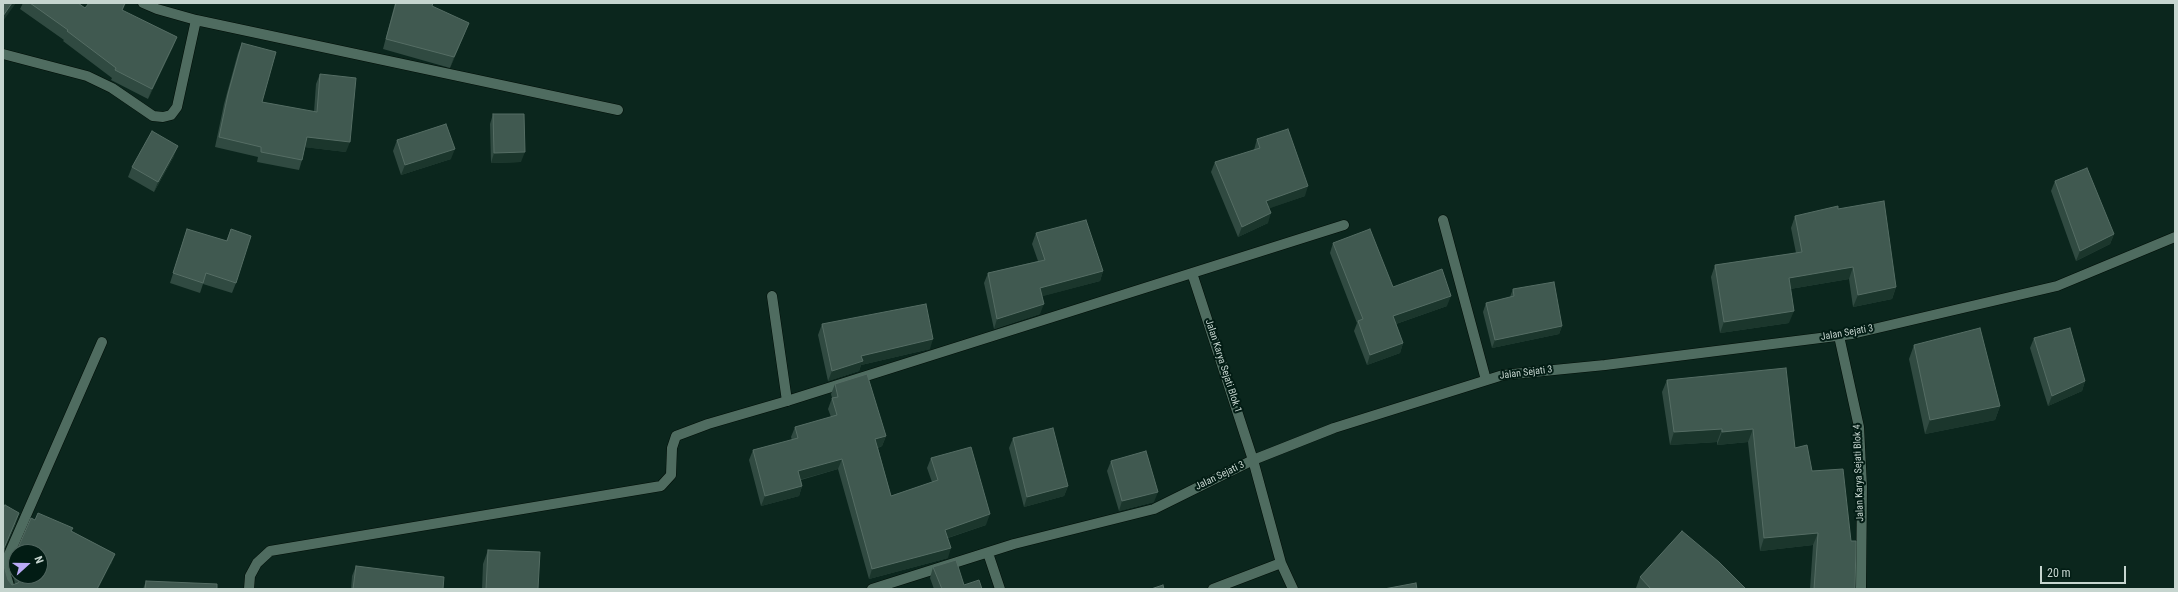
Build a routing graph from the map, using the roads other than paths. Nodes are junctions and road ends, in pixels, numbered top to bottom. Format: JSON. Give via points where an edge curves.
{"nodes":[{"id":1,"x":143,"y":3,"type":"edge"},
{"id":2,"x":196,"y":20,"type":"junction"},
{"id":3,"x":3,"y":54,"type":"edge"},
{"id":4,"x":618,"y":110,"type":"dead end"},
{"id":5,"x":1442,"y":220,"type":"dead end"},
{"id":6,"x":1344,"y":225,"type":"dead end"},
{"id":7,"x":2175,"y":237,"type":"edge"},
{"id":8,"x":1192,"y":273,"type":"junction"},
{"id":9,"x":772,"y":296,"type":"dead end"},
{"id":10,"x":1839,"y":336,"type":"junction"},
{"id":11,"x":102,"y":342,"type":"dead end"},
{"id":12,"x":1486,"y":380,"type":"junction"},
{"id":13,"x":787,"y":401,"type":"junction"},
{"id":14,"x":1253,"y":460,"type":"junction"},
{"id":15,"x":988,"y":553,"type":"junction"},
{"id":16,"x":1281,"y":563,"type":"junction"},
{"id":17,"x":10,"y":589,"type":"edge"},
{"id":18,"x":249,"y":589,"type":"edge"},
{"id":19,"x":872,"y":589,"type":"edge"},
{"id":20,"x":1000,"y":589,"type":"edge"},
{"id":21,"x":1213,"y":589,"type":"edge"},
{"id":22,"x":1293,"y":589,"type":"edge"},
{"id":23,"x":1861,"y":589,"type":"edge"}],
"edges":[{"from":1,"to":2,"type":"street"},
{"from":2,"to":3,"type":"street","via":[[177,107],[171,115],[163,117],[153,116],[112,88],[87,76]]},
{"from":2,"to":4,"type":"street"},
{"from":5,"to":12,"type":"street"},
{"from":6,"to":8,"type":"street"},
{"from":7,"to":10,"type":"street","name":"Jalan Sejati 3","via":[[2057,286]]},
{"from":8,"to":13,"type":"street"},
{"from":8,"to":14,"type":"street","name":"Jalan Karya Sejati Blok 1"},
{"from":9,"to":13,"type":"street"},
{"from":10,"to":12,"type":"street","name":"Jalan Sejati 3","via":[[1503,375]]},
{"from":10,"to":23,"type":"street","name":"Jalan Karya Sejati Blok 4","via":[[1859,427],[1862,487]]},
{"from":11,"to":17,"type":"street","via":[[7,559],[6,575]]},
{"from":12,"to":14,"type":"street","name":"Jalan Sejati 3","via":[[1334,428]]},
{"from":13,"to":18,"type":"street","via":[[676,436],[672,448],[671,475],[661,486],[270,551],[257,563],[250,576]]},
{"from":14,"to":15,"type":"street","name":"Jalan Sejati 3","via":[[1154,509]]},
{"from":14,"to":16,"type":"street","name":"Jalan Karya Sejati Blok 1"},
{"from":15,"to":19,"type":"street","name":"Jalan Sejati 3"},
{"from":15,"to":20,"type":"street"},
{"from":16,"to":21,"type":"street"},
{"from":16,"to":22,"type":"street","name":"Jalan Karya Sejati Blok 1"}]}
